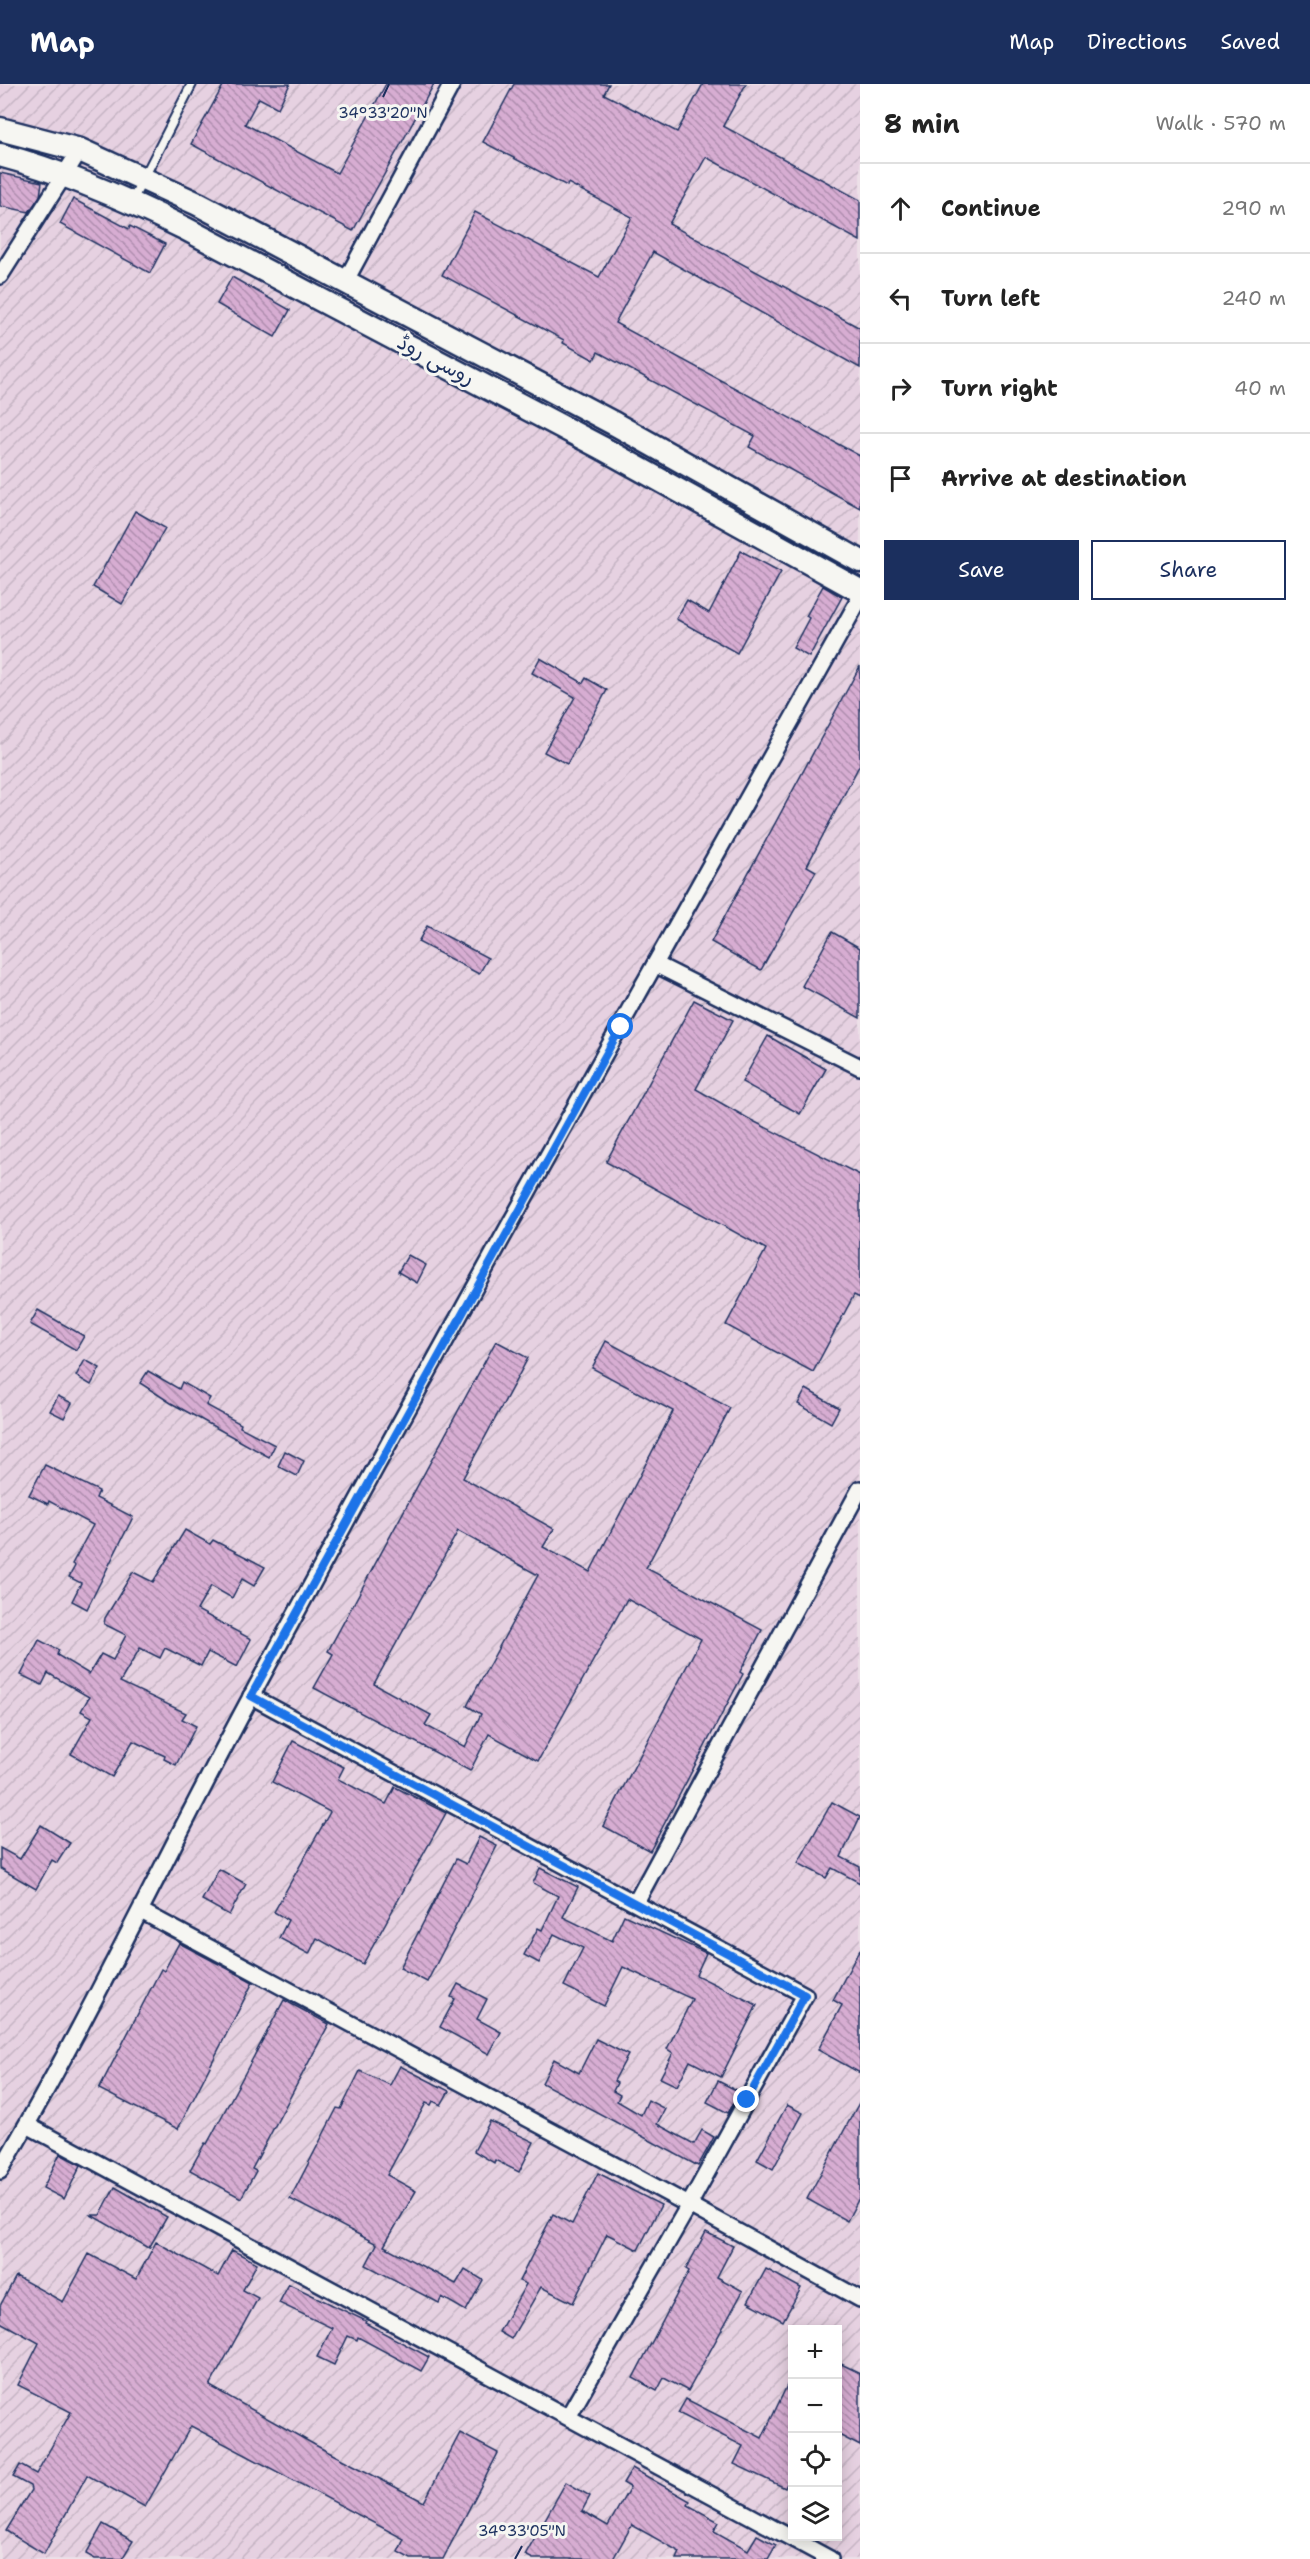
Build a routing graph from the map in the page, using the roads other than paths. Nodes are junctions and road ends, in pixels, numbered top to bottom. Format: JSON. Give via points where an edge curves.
{"nodes":[{"id":1,"x":192,"y":84,"type":"edge"},
{"id":2,"x":452,"y":84,"type":"edge"},
{"id":3,"x":0,"y":129,"type":"edge"},
{"id":4,"x":80,"y":150,"type":"junction"},
{"id":5,"x":0,"y":155,"type":"edge"},
{"id":6,"x":65,"y":175,"type":"junction"},
{"id":7,"x":143,"y":177,"type":"junction"},
{"id":8,"x":131,"y":202,"type":"junction"},
{"id":9,"x":0,"y":276,"type":"edge"},
{"id":10,"x":345,"y":282,"type":"junction"},
{"id":11,"x":860,"y":561,"type":"edge"},
{"id":12,"x":860,"y":591,"type":"edge"},
{"id":13,"x":860,"y":598,"type":"edge"},
{"id":14,"x":655,"y":964,"type":"junction"},
{"id":15,"x":860,"y":1067,"type":"edge"},
{"id":16,"x":860,"y":1489,"type":"edge"},
{"id":17,"x":251,"y":1696,"type":"junction"},
{"id":18,"x":636,"y":1902,"type":"junction"},
{"id":19,"x":141,"y":1911,"type":"junction"},
{"id":20,"x":27,"y":2125,"type":"junction"},
{"id":21,"x":0,"y":2171,"type":"edge"},
{"id":22,"x":689,"y":2205,"type":"junction"},
{"id":23,"x":860,"y":2299,"type":"edge"},
{"id":24,"x":568,"y":2417,"type":"junction"},
{"id":25,"x":830,"y":2559,"type":"edge"}],
"edges":[{"from":1,"to":7,"type":"lane"},
{"from":2,"to":10,"type":"street"},
{"from":3,"to":4,"type":"main road","name":"روسی روڈ"},
{"from":4,"to":6,"type":"street"},
{"from":4,"to":7,"type":"main road","name":"روسی روڈ"},
{"from":5,"to":6,"type":"main road","name":"روسی روڈ"},
{"from":6,"to":8,"type":"main road","name":"روسی روڈ"},
{"from":6,"to":9,"type":"street"},
{"from":7,"to":8,"type":"lane"},
{"from":7,"to":10,"type":"main road","name":"روسی روڈ"},
{"from":8,"to":12,"type":"main road","name":"روسی روڈ","via":[[602,448]]},
{"from":10,"to":11,"type":"main road","name":"روسی روڈ","via":[[615,424]]},
{"from":13,"to":14,"type":"street"},
{"from":14,"to":15,"type":"street"},
{"from":14,"to":17,"type":"street"},
{"from":16,"to":18,"type":"street"},
{"from":17,"to":18,"type":"street"},
{"from":17,"to":19,"type":"street"},
{"from":18,"to":22,"type":"street","via":[[805,1995]]},
{"from":19,"to":20,"type":"street"},
{"from":19,"to":22,"type":"street"},
{"from":20,"to":21,"type":"street"},
{"from":20,"to":24,"type":"street"},
{"from":22,"to":23,"type":"street"},
{"from":22,"to":24,"type":"street"},
{"from":24,"to":25,"type":"street"}]}
